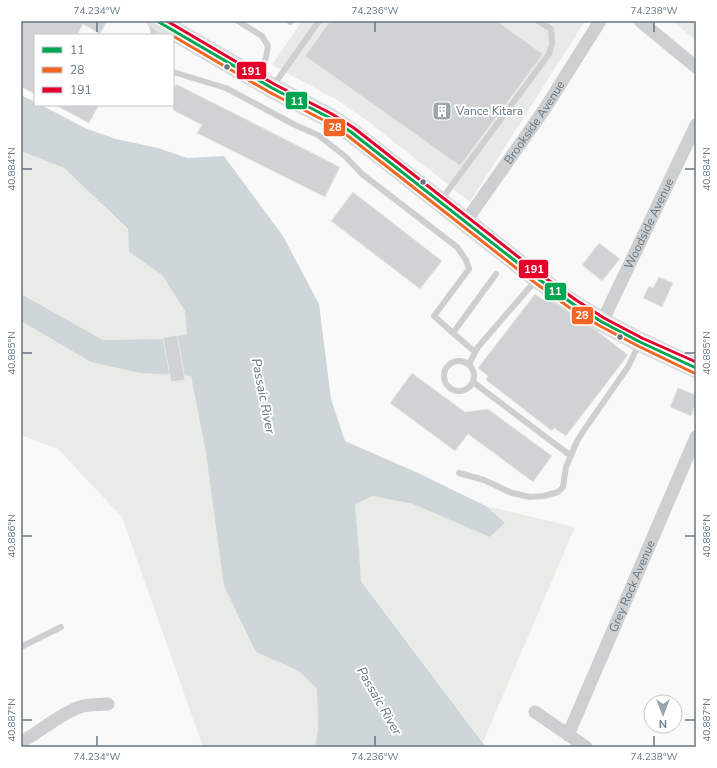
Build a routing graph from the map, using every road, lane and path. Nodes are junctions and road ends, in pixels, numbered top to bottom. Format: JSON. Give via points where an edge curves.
{"nodes":[{"id":1,"x":152,"y":21,"type":"edge"},
{"id":2,"x":238,"y":21,"type":"edge"},
{"id":3,"x":319,"y":21,"type":"edge"},
{"id":4,"x":538,"y":21,"type":"edge"},
{"id":5,"x":600,"y":21,"type":"edge"},
{"id":6,"x":640,"y":21,"type":"edge"},
{"id":7,"x":168,"y":31,"type":"edge"},
{"id":8,"x":174,"y":34,"type":"edge"},
{"id":9,"x":696,"y":67,"type":"edge"},
{"id":10,"x":174,"y":72,"type":"edge"},
{"id":11,"x":254,"y":77,"type":"junction"},
{"id":12,"x":272,"y":88,"type":"junction"},
{"id":13,"x":696,"y":125,"type":"edge"},
{"id":14,"x":440,"y":201,"type":"junction"},
{"id":15,"x":466,"y":221,"type":"junction"},
{"id":16,"x":496,"y":274,"type":"dead end"},
{"id":17,"x":537,"y":278,"type":"junction"},
{"id":18,"x":602,"y":322,"type":"junction"},
{"id":19,"x":452,"y":333,"type":"junction"},
{"id":20,"x":640,"y":342,"type":"junction"},
{"id":21,"x":475,"y":352,"type":"junction"},
{"id":22,"x":469,"y":364,"type":"junction"},
{"id":23,"x":696,"y":368,"type":"edge"},
{"id":24,"x":473,"y":382,"type":"junction"},
{"id":25,"x":696,"y":437,"type":"edge"},
{"id":26,"x":570,"y":456,"type":"junction"},
{"id":27,"x":459,"y":473,"type":"dead end"},
{"id":28,"x":61,"y":627,"type":"dead end"},
{"id":29,"x":21,"y":647,"type":"edge"},
{"id":30,"x":108,"y":704,"type":"dead end"},
{"id":31,"x":535,"y":712,"type":"dead end"},
{"id":32,"x":568,"y":735,"type":"junction"},
{"id":33,"x":21,"y":742,"type":"edge"},
{"id":34,"x":586,"y":747,"type":"edge"}],
"edges":[{"from":1,"to":7,"type":"lane"},
{"from":2,"to":11,"type":"lane","via":[[262,36],[268,46],[266,58]]},
{"from":3,"to":12,"type":"lane"},
{"from":4,"to":14,"type":"lane","via":[[551,29],[552,44],[549,54]]},
{"from":5,"to":15,"type":"street","name":"Brookside Avenue","via":[[544,110]]},
{"from":6,"to":9,"type":"street"},
{"from":8,"to":11,"type":"main road"},
{"from":10,"to":19,"type":"lane","via":[[226,88],[295,126],[318,135],[346,157],[362,174],[457,247],[469,269],[434,316]]},
{"from":11,"to":12,"type":"main road"},
{"from":12,"to":14,"type":"main road","via":[[330,118],[351,132]]},
{"from":13,"to":18,"type":"street","name":"Woodside Avenue"},
{"from":14,"to":15,"type":"main road"},
{"from":15,"to":17,"type":"main road"},
{"from":16,"to":19,"type":"lane"},
{"from":17,"to":18,"type":"main road"},
{"from":17,"to":21,"type":"lane"},
{"from":18,"to":20,"type":"main road"},
{"from":19,"to":21,"type":"lane"},
{"from":20,"to":23,"type":"main road"},
{"from":20,"to":26,"type":"lane","via":[[628,367],[584,430]]},
{"from":21,"to":22,"type":"lane"},
{"from":22,"to":24,"type":"lane","via":[[474,373]]},
{"from":22,"to":24,"type":"lane","via":[[454,362],[446,368],[444,378],[448,387],[457,392],[467,390]]},
{"from":24,"to":26,"type":"lane"},
{"from":25,"to":32,"type":"street","name":"Grey Rock Avenue"},
{"from":26,"to":27,"type":"lane","via":[[563,487],[558,492],[544,496],[530,497],[512,493],[484,480]]},
{"from":28,"to":29,"type":"lane"},
{"from":30,"to":33,"type":"street","via":[[80,707]]},
{"from":31,"to":32,"type":"street"},
{"from":32,"to":34,"type":"street"}]}
